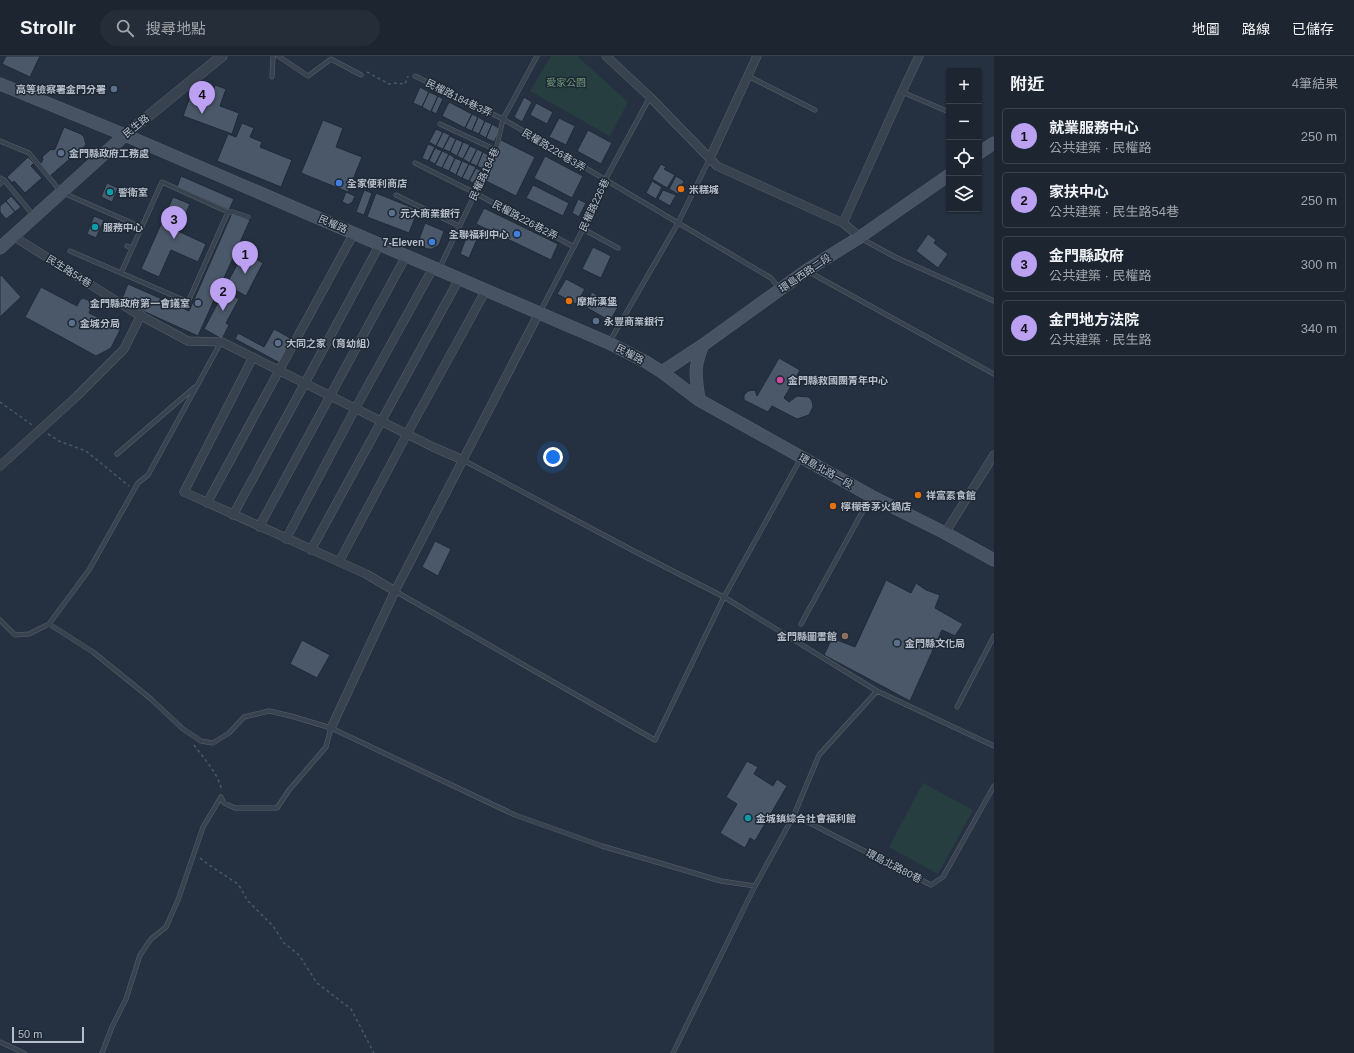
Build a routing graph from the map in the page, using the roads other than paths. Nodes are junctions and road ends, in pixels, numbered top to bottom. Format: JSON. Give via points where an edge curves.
{"nodes":[{"id":1,"x":222,"y":56,"type":"edge"},
{"id":2,"x":273,"y":56,"type":"edge"},
{"id":3,"x":278,"y":56,"type":"edge"},
{"id":4,"x":537,"y":56,"type":"edge"},
{"id":5,"x":606,"y":56,"type":"edge"},
{"id":6,"x":757,"y":56,"type":"edge"},
{"id":7,"x":920,"y":56,"type":"edge"},
{"id":8,"x":361,"y":76,"type":"road end"},
{"id":9,"x":415,"y":76,"type":"road end"},
{"id":10,"x":747,"y":76,"type":"junction"},
{"id":11,"x":272,"y":77,"type":"dead end"},
{"id":12,"x":0,"y":85,"type":"edge"},
{"id":13,"x":902,"y":92,"type":"junction"},
{"id":14,"x":650,"y":97,"type":"junction"},
{"id":15,"x":815,"y":110,"type":"dead end"},
{"id":16,"x":946,"y":111,"type":"edge"},
{"id":17,"x":503,"y":119,"type":"junction"},
{"id":18,"x":440,"y":124,"type":"dead end"},
{"id":19,"x":125,"y":135,"type":"junction"},
{"id":20,"x":0,"y":141,"type":"edge"},
{"id":21,"x":994,"y":143,"type":"edge"},
{"id":22,"x":496,"y":150,"type":"junction"},
{"id":23,"x":982,"y":151,"type":"edge"},
{"id":24,"x":710,"y":158,"type":"junction"},
{"id":25,"x":415,"y":162,"type":"dead end"},
{"id":26,"x":946,"y":176,"type":"edge"},
{"id":27,"x":2,"y":179,"type":"edge"},
{"id":28,"x":605,"y":180,"type":"junction"},
{"id":29,"x":0,"y":184,"type":"edge"},
{"id":30,"x":61,"y":192,"type":"junction"},
{"id":31,"x":475,"y":193,"type":"junction"},
{"id":32,"x":396,"y":195,"type":"dead end"},
{"id":33,"x":146,"y":203,"type":"dead end"},
{"id":34,"x":152,"y":205,"type":"junction"},
{"id":35,"x":228,"y":212,"type":"junction"},
{"id":36,"x":34,"y":217,"type":"junction"},
{"id":37,"x":248,"y":217,"type":"dead end"},
{"id":38,"x":678,"y":223,"type":"junction"},
{"id":39,"x":843,"y":223,"type":"junction"},
{"id":40,"x":459,"y":226,"type":"junction"},
{"id":41,"x":141,"y":227,"type":"junction"},
{"id":42,"x":583,"y":229,"type":"junction"},
{"id":43,"x":354,"y":233,"type":"junction"},
{"id":44,"x":13,"y":236,"type":"junction"},
{"id":45,"x":860,"y":237,"type":"junction"},
{"id":46,"x":380,"y":244,"type":"junction"},
{"id":47,"x":127,"y":246,"type":"dead end"},
{"id":48,"x":574,"y":247,"type":"junction"},
{"id":49,"x":0,"y":248,"type":"edge"},
{"id":50,"x":132,"y":248,"type":"junction"},
{"id":51,"x":618,"y":248,"type":"dead end"},
{"id":52,"x":70,"y":251,"type":"dead end"},
{"id":53,"x":406,"y":256,"type":"junction"},
{"id":54,"x":436,"y":269,"type":"junction"},
{"id":55,"x":807,"y":270,"type":"junction"},
{"id":56,"x":121,"y":274,"type":"junction"},
{"id":57,"x":459,"y":279,"type":"junction"},
{"id":58,"x":172,"y":288,"type":"dead end"},
{"id":59,"x":780,"y":289,"type":"junction"},
{"id":60,"x":486,"y":290,"type":"junction"},
{"id":61,"x":169,"y":294,"type":"junction"},
{"id":62,"x":994,"y":301,"type":"edge"},
{"id":63,"x":539,"y":313,"type":"junction"},
{"id":64,"x":141,"y":315,"type":"junction"},
{"id":65,"x":222,"y":342,"type":"junction"},
{"id":66,"x":609,"y":343,"type":"junction"},
{"id":67,"x":703,"y":345,"type":"junction"},
{"id":68,"x":253,"y":357,"type":"junction"},
{"id":69,"x":280,"y":371,"type":"junction"},
{"id":70,"x":662,"y":372,"type":"junction"},
{"id":71,"x":994,"y":374,"type":"edge"},
{"id":72,"x":305,"y":383,"type":"junction"},
{"id":73,"x":197,"y":386,"type":"junction"},
{"id":74,"x":330,"y":396,"type":"junction"},
{"id":75,"x":699,"y":400,"type":"junction"},
{"id":76,"x":355,"y":408,"type":"junction"},
{"id":77,"x":381,"y":422,"type":"junction"},
{"id":78,"x":407,"y":434,"type":"junction"},
{"id":79,"x":117,"y":454,"type":"dead end"},
{"id":80,"x":994,"y":455,"type":"edge"},
{"id":81,"x":801,"y":457,"type":"junction"},
{"id":82,"x":463,"y":460,"type":"junction"},
{"id":83,"x":0,"y":466,"type":"edge"},
{"id":84,"x":871,"y":496,"type":"junction"},
{"id":85,"x":207,"y":503,"type":"junction"},
{"id":86,"x":233,"y":515,"type":"junction"},
{"id":87,"x":259,"y":527,"type":"junction"},
{"id":88,"x":945,"y":533,"type":"junction"},
{"id":89,"x":286,"y":539,"type":"junction"},
{"id":90,"x":311,"y":550,"type":"junction"},
{"id":91,"x":994,"y":560,"type":"edge"},
{"id":92,"x":339,"y":562,"type":"junction"},
{"id":93,"x":395,"y":590,"type":"junction"},
{"id":94,"x":724,"y":597,"type":"junction"},
{"id":95,"x":0,"y":620,"type":"edge"},
{"id":96,"x":49,"y":624,"type":"junction"},
{"id":97,"x":801,"y":624,"type":"dead end"},
{"id":98,"x":994,"y":636,"type":"edge"},
{"id":99,"x":877,"y":691,"type":"junction"},
{"id":100,"x":957,"y":707,"type":"dead end"},
{"id":101,"x":331,"y":728,"type":"junction"},
{"id":102,"x":994,"y":746,"type":"edge"},
{"id":103,"x":994,"y":786,"type":"edge"},
{"id":104,"x":794,"y":815,"type":"junction"},
{"id":105,"x":755,"y":886,"type":"junction"},
{"id":106,"x":0,"y":1042,"type":"edge"},
{"id":107,"x":24,"y":1053,"type":"edge"},
{"id":108,"x":102,"y":1053,"type":"edge"},
{"id":109,"x":673,"y":1053,"type":"edge"}],
"edges":[{"from":1,"to":19,"type":"street","name":"民生路"},
{"from":2,"to":11,"type":"lane"},
{"from":3,"to":8,"type":"lane","via":[[308,76],[331,59]]},
{"from":4,"to":17,"type":"lane","name":"民權路184巷"},
{"from":5,"to":14,"type":"street"},
{"from":6,"to":10,"type":"street"},
{"from":7,"to":13,"type":"street"},
{"from":9,"to":17,"type":"lane","name":"民權路184巷3弄"},
{"from":10,"to":15,"type":"lane"},
{"from":10,"to":24,"type":"street"},
{"from":12,"to":19,"type":"main road","name":"民權路"},
{"from":13,"to":16,"type":"lane"},
{"from":13,"to":39,"type":"street"},
{"from":14,"to":24,"type":"street"},
{"from":14,"to":28,"type":"lane","name":"民權路226巷"},
{"from":17,"to":22,"type":"lane","name":"民權路184巷"},
{"from":17,"to":28,"type":"lane","name":"民權路226巷3弄"},
{"from":18,"to":22,"type":"lane"},
{"from":19,"to":30,"type":"main road","name":"民生路"},
{"from":19,"to":43,"type":"main road","name":"民權路"},
{"from":20,"to":30,"type":"lane","via":[[29,153]]},
{"from":21,"to":23,"type":"main road"},
{"from":22,"to":31,"type":"lane","name":"民權路184巷"},
{"from":24,"to":38,"type":"lane"},
{"from":24,"to":39,"type":"street","via":[[717,166]]},
{"from":25,"to":31,"type":"lane","name":"民權路226巷2弄"},
{"from":26,"to":45,"type":"main road","name":"環島西路二段"},
{"from":27,"to":29,"type":"lane"},
{"from":27,"to":36,"type":"lane"},
{"from":28,"to":38,"type":"lane","name":"民權路226巷3弄"},
{"from":28,"to":42,"type":"lane","name":"民權路226巷"},
{"from":30,"to":36,"type":"main road","name":"民生路"},
{"from":30,"to":41,"type":"lane"},
{"from":31,"to":40,"type":"lane","name":"民權路184巷"},
{"from":31,"to":48,"type":"lane","name":"民權路226巷2弄"},
{"from":32,"to":40,"type":"lane"},
{"from":33,"to":34,"type":"lane"},
{"from":34,"to":35,"type":"lane","via":[[162,182]]},
{"from":34,"to":41,"type":"lane"},
{"from":35,"to":37,"type":"lane"},
{"from":35,"to":61,"type":"lane","via":[[188,302]]},
{"from":36,"to":44,"type":"main road","name":"民生路"},
{"from":38,"to":59,"type":"lane","name":"民權路226巷3弄","via":[[771,278]]},
{"from":38,"to":66,"type":"lane"},
{"from":39,"to":45,"type":"street"},
{"from":40,"to":54,"type":"lane","name":"民權路184巷"},
{"from":41,"to":50,"type":"lane"},
{"from":42,"to":48,"type":"lane","name":"民權路226巷"},
{"from":42,"to":51,"type":"lane"},
{"from":43,"to":46,"type":"main road","name":"民權路"},
{"from":43,"to":69,"type":"street"},
{"from":44,"to":49,"type":"main road","name":"民生路"},
{"from":44,"to":64,"type":"street","name":"民生路54巷"},
{"from":45,"to":55,"type":"main road","name":"環島西路二段"},
{"from":45,"to":62,"type":"lane","via":[[895,257]]},
{"from":46,"to":53,"type":"main road","name":"民權路"},
{"from":46,"to":72,"type":"street"},
{"from":47,"to":50,"type":"lane"},
{"from":48,"to":63,"type":"lane","name":"民權路226巷"},
{"from":50,"to":56,"type":"lane"},
{"from":52,"to":56,"type":"lane"},
{"from":53,"to":54,"type":"main road","name":"民權路"},
{"from":53,"to":74,"type":"street"},
{"from":54,"to":57,"type":"main road","name":"民權路"},
{"from":54,"to":76,"type":"street"},
{"from":55,"to":59,"type":"main road","name":"環島西路二段"},
{"from":55,"to":71,"type":"lane"},
{"from":56,"to":61,"type":"lane"},
{"from":57,"to":60,"type":"main road","name":"民權路"},
{"from":57,"to":77,"type":"street"},
{"from":58,"to":61,"type":"lane"},
{"from":59,"to":67,"type":"main road","name":"環島西路二段"},
{"from":60,"to":63,"type":"main road","name":"民權路"},
{"from":60,"to":78,"type":"street"},
{"from":63,"to":66,"type":"main road","name":"民權路"},
{"from":63,"to":82,"type":"street"},
{"from":64,"to":65,"type":"street","name":"民生路54巷","via":[[188,341]]},
{"from":64,"to":83,"type":"street","via":[[124,349]]},
{"from":65,"to":68,"type":"street"},
{"from":65,"to":73,"type":"lane"},
{"from":66,"to":70,"type":"main road","name":"民權路"},
{"from":67,"to":70,"type":"main road","name":"環島西路二段"},
{"from":67,"to":75,"type":"main road","via":[[695,371]]},
{"from":68,"to":69,"type":"street"},
{"from":68,"to":85,"type":"street","via":[[184,492]]},
{"from":69,"to":72,"type":"street"},
{"from":69,"to":85,"type":"street"},
{"from":70,"to":75,"type":"main road","name":"環島北路一段"},
{"from":72,"to":74,"type":"street"},
{"from":72,"to":86,"type":"street"},
{"from":73,"to":79,"type":"lane"},
{"from":73,"to":96,"type":"lane","via":[[148,475],[138,483],[89,570]]},
{"from":74,"to":76,"type":"street"},
{"from":74,"to":87,"type":"street"},
{"from":75,"to":81,"type":"main road","name":"環島北路一段"},
{"from":76,"to":77,"type":"street"},
{"from":76,"to":89,"type":"street"},
{"from":77,"to":78,"type":"street"},
{"from":77,"to":90,"type":"street"},
{"from":78,"to":82,"type":"street"},
{"from":78,"to":92,"type":"street"},
{"from":80,"to":88,"type":"street"},
{"from":81,"to":84,"type":"main road","name":"環島北路一段"},
{"from":81,"to":94,"type":"lane"},
{"from":82,"to":93,"type":"street"},
{"from":82,"to":94,"type":"lane"},
{"from":84,"to":88,"type":"main road","name":"環島北路一段"},
{"from":84,"to":97,"type":"lane"},
{"from":85,"to":86,"type":"street"},
{"from":86,"to":87,"type":"street"},
{"from":87,"to":89,"type":"street"},
{"from":88,"to":91,"type":"main road","name":"環島北路一段"},
{"from":89,"to":90,"type":"street"},
{"from":90,"to":92,"type":"street"},
{"from":92,"to":93,"type":"street"},
{"from":93,"to":94,"type":"lane","via":[[655,740]]},
{"from":93,"to":101,"type":"street"},
{"from":94,"to":99,"type":"lane"},
{"from":95,"to":96,"type":"lane","via":[[15,635],[30,634]]},
{"from":96,"to":101,"type":"lane","via":[[93,652],[183,729],[201,740],[213,743],[229,733],[244,717],[269,711]]},
{"from":98,"to":100,"type":"lane"},
{"from":99,"to":102,"type":"lane"},
{"from":99,"to":104,"type":"lane","via":[[819,754]]},
{"from":101,"to":105,"type":"lane","via":[[515,814],[602,846],[721,881]]},
{"from":101,"to":108,"type":"lane","via":[[326,747],[277,808],[235,808],[224,803],[221,797],[203,827],[166,928],[151,939],[140,955],[126,999]]},
{"from":103,"to":104,"type":"lane","name":"環島北路80巷","via":[[943,877],[931,885]]},
{"from":104,"to":105,"type":"lane"},
{"from":105,"to":109,"type":"lane"},
{"from":106,"to":107,"type":"lane"}]}
